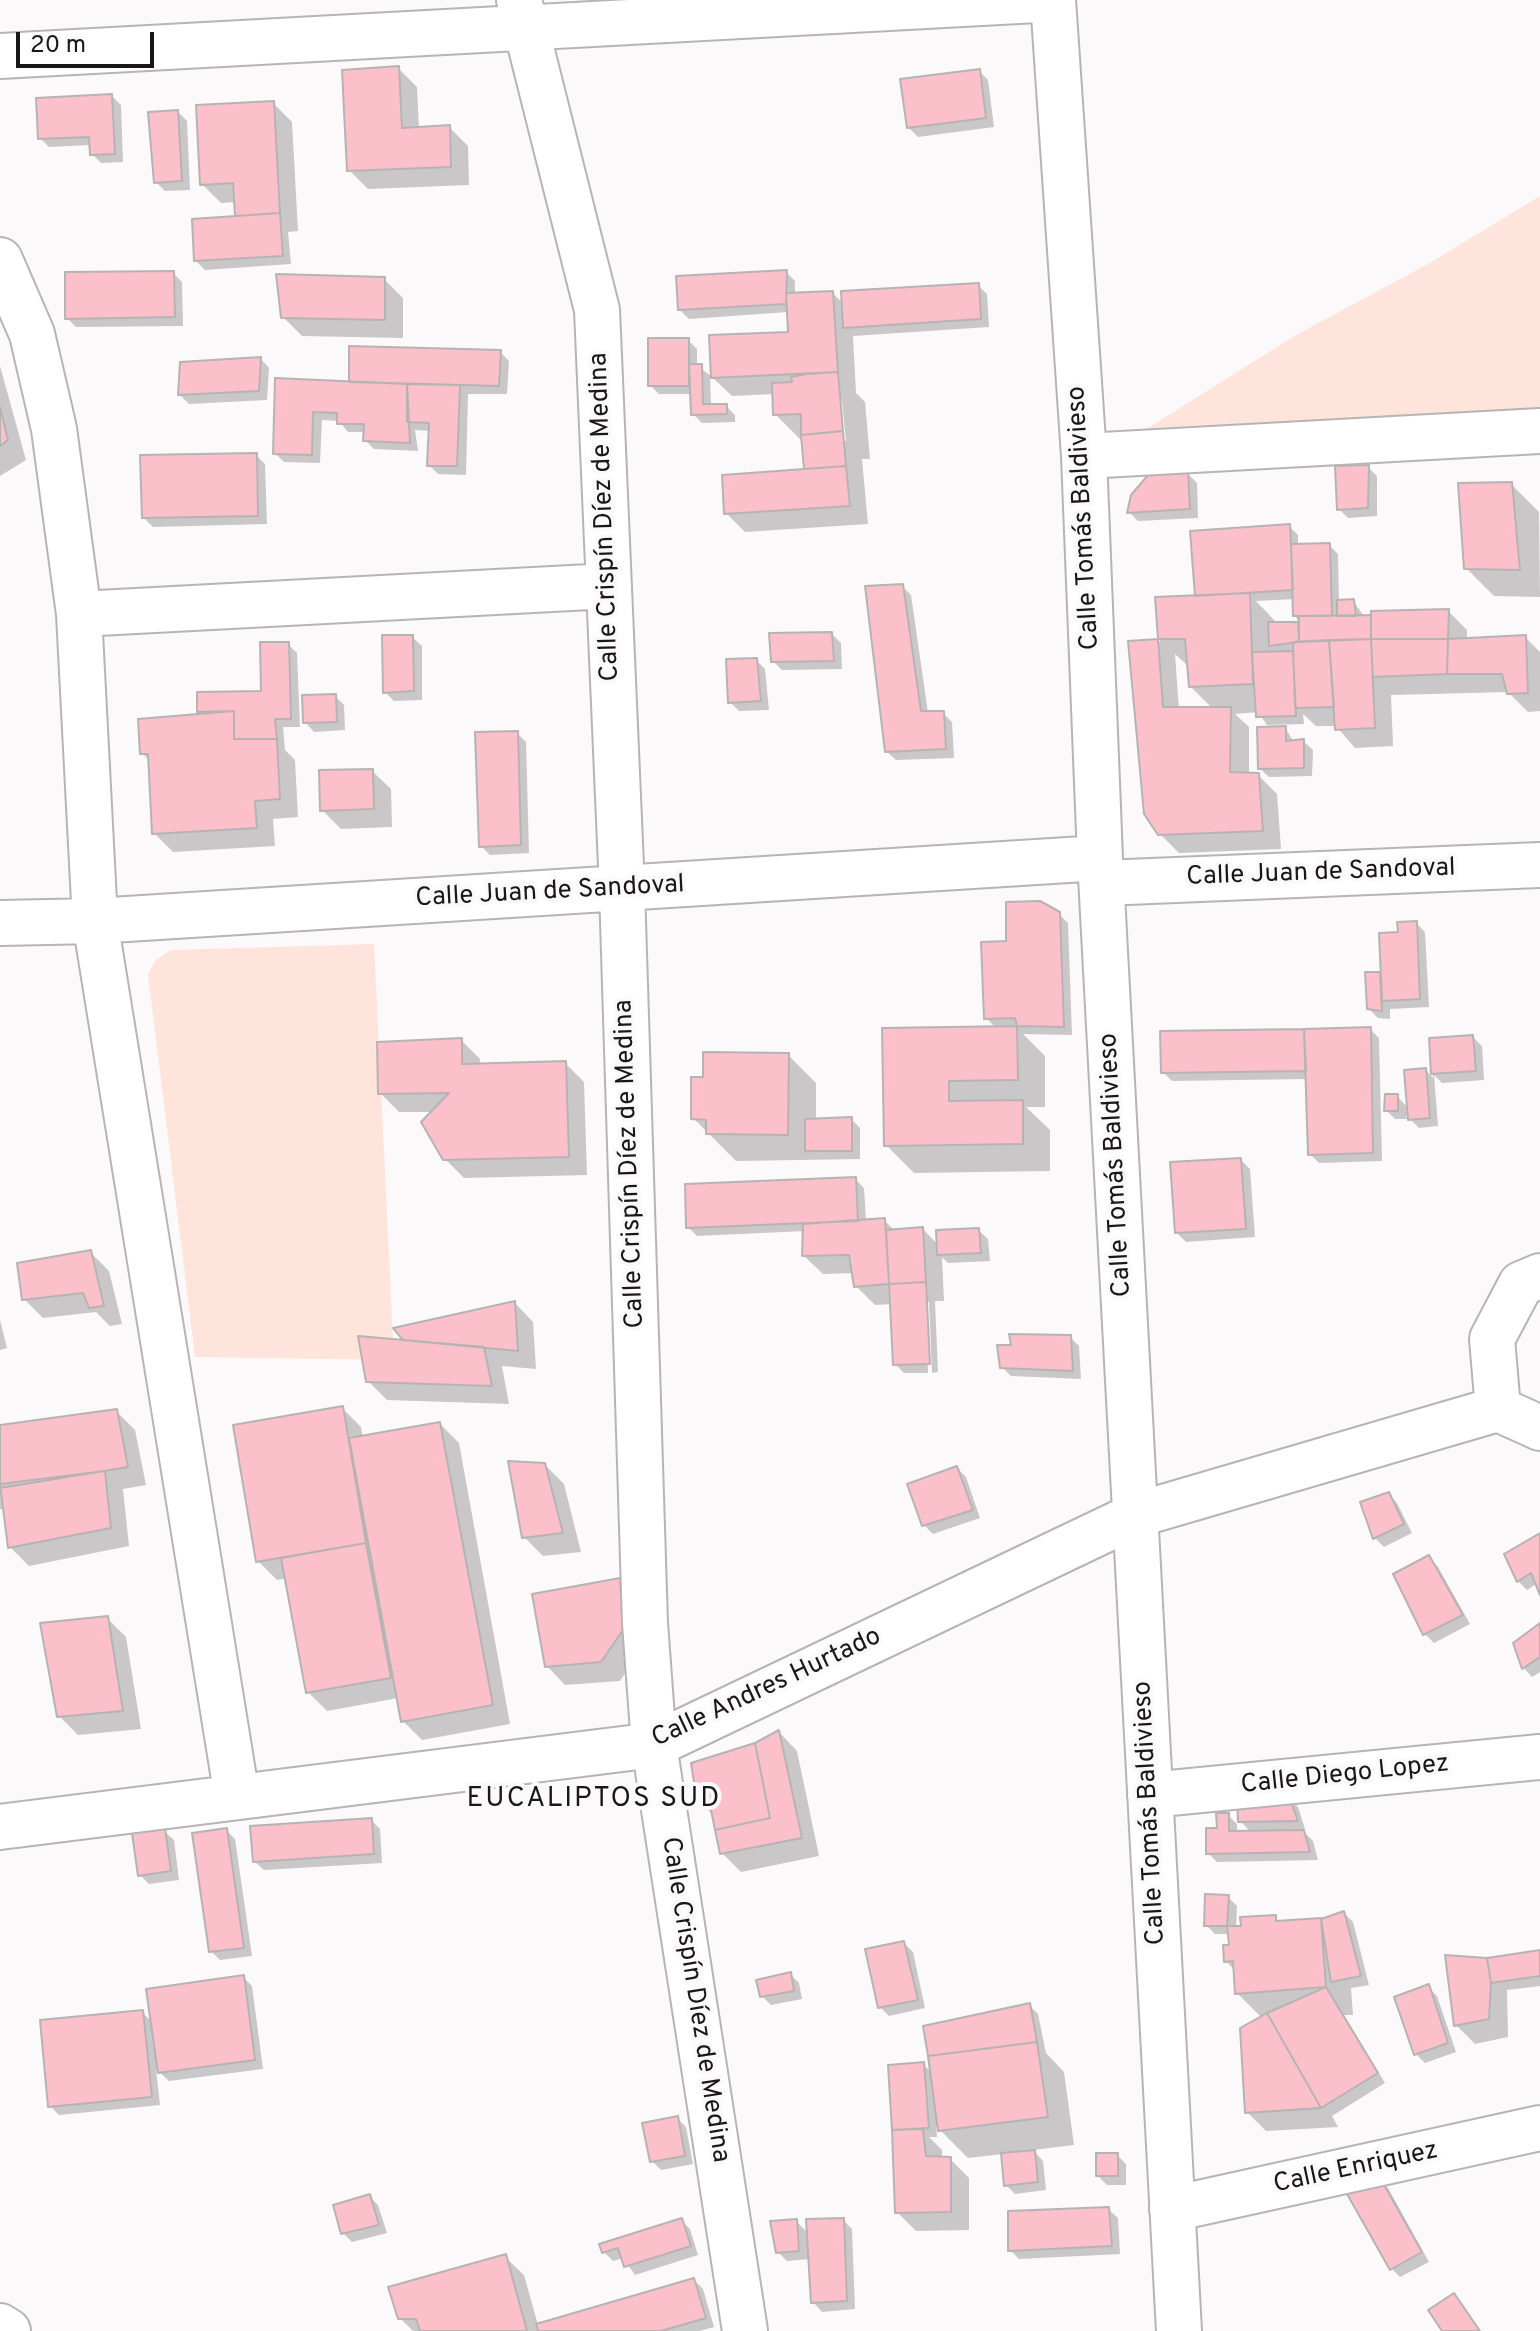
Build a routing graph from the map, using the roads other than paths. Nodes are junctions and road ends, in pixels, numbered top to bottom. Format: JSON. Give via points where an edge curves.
{"nodes":[{"id":1,"x":1037,"y":0,"type":"edge"},
{"id":2,"x":1053,"y":0,"type":"edge"},
{"id":3,"x":522,"y":13,"type":"edge"},
{"id":4,"x":0,"y":56,"type":"edge"},
{"id":5,"x":0,"y":260,"type":"edge"},
{"id":6,"x":1540,"y":431,"type":"edge"},
{"id":7,"x":1084,"y":456,"type":"junction"},
{"id":8,"x":609,"y":586,"type":"junction"},
{"id":9,"x":79,"y":614,"type":"junction"},
{"id":10,"x":1540,"y":865,"type":"edge"},
{"id":11,"x":1102,"y":871,"type":"junction"},
{"id":12,"x":622,"y":889,"type":"junction"},
{"id":13,"x":95,"y":921,"type":"junction"},
{"id":14,"x":0,"y":923,"type":"edge"},
{"id":15,"x":1540,"y":1276,"type":"edge"},
{"id":16,"x":1498,"y":1409,"type":"junction"},
{"id":17,"x":1540,"y":1428,"type":"edge"},
{"id":18,"x":1136,"y":1515,"type":"junction"},
{"id":19,"x":654,"y":1745,"type":"junction"},
{"id":20,"x":1540,"y":1757,"type":"edge"},
{"id":21,"x":1150,"y":1795,"type":"junction"},
{"id":22,"x":237,"y":1797,"type":"junction"},
{"id":23,"x":0,"y":1827,"type":"edge"},
{"id":24,"x":1540,"y":2128,"type":"edge"},
{"id":25,"x":1172,"y":2209,"type":"junction"},
{"id":26,"x":0,"y":2326,"type":"edge"},
{"id":27,"x":8,"y":2331,"type":"edge"},
{"id":28,"x":745,"y":2331,"type":"edge"},
{"id":29,"x":1179,"y":2331,"type":"edge"}],
"edges":[{"from":1,"to":3,"type":"street"},
{"from":2,"to":7,"type":"street","name":"Calle Tomás Baldivieso"},
{"from":3,"to":4,"type":"street"},
{"from":3,"to":8,"type":"street","name":"Calle Crispín Díez de Medina","via":[[597,310]]},
{"from":5,"to":9,"type":"street","via":[[32,334],[48,402]]},
{"from":6,"to":7,"type":"street"},
{"from":7,"to":11,"type":"street","name":"Calle Tomás Baldivieso"},
{"from":8,"to":9,"type":"street"},
{"from":8,"to":12,"type":"street","name":"Calle Crispín Díez de Medina"},
{"from":9,"to":13,"type":"street"},
{"from":10,"to":11,"type":"street","name":"Calle Juan de Sandoval"},
{"from":11,"to":12,"type":"street","name":"Calle Juan de Sandoval"},
{"from":11,"to":18,"type":"street","name":"Calle Tomás Baldivieso"},
{"from":12,"to":13,"type":"street","name":"Calle Juan de Sandoval"},
{"from":12,"to":19,"type":"street","name":"Calle Crispín Díez de Medina","via":[[645,1623]]},
{"from":13,"to":14,"type":"street","name":"Calle Juan de Sandoval"},
{"from":13,"to":22,"type":"street"},
{"from":15,"to":16,"type":"street","via":[[1521,1284],[1492,1339]]},
{"from":16,"to":17,"type":"street"},
{"from":16,"to":18,"type":"street","name":"Calle Andres Hurtado"},
{"from":18,"to":19,"type":"street","name":"Calle Andres Hurtado"},
{"from":18,"to":21,"type":"street","name":"Calle Tomás Baldivieso"},
{"from":19,"to":22,"type":"street","name":"Calle Andres Hurtado"},
{"from":19,"to":28,"type":"street","name":"Calle Crispín Díez de Medina"},
{"from":20,"to":21,"type":"street","name":"Calle Diego Lopez"},
{"from":21,"to":25,"type":"street","name":"Calle Tomás Baldivieso"},
{"from":22,"to":23,"type":"street","name":"Calle Andres Hurtado"},
{"from":24,"to":25,"type":"street","name":"Calle Enriquez"},
{"from":25,"to":29,"type":"street","name":"Calle Tomás Baldivieso"},
{"from":26,"to":27,"type":"street"}]}
